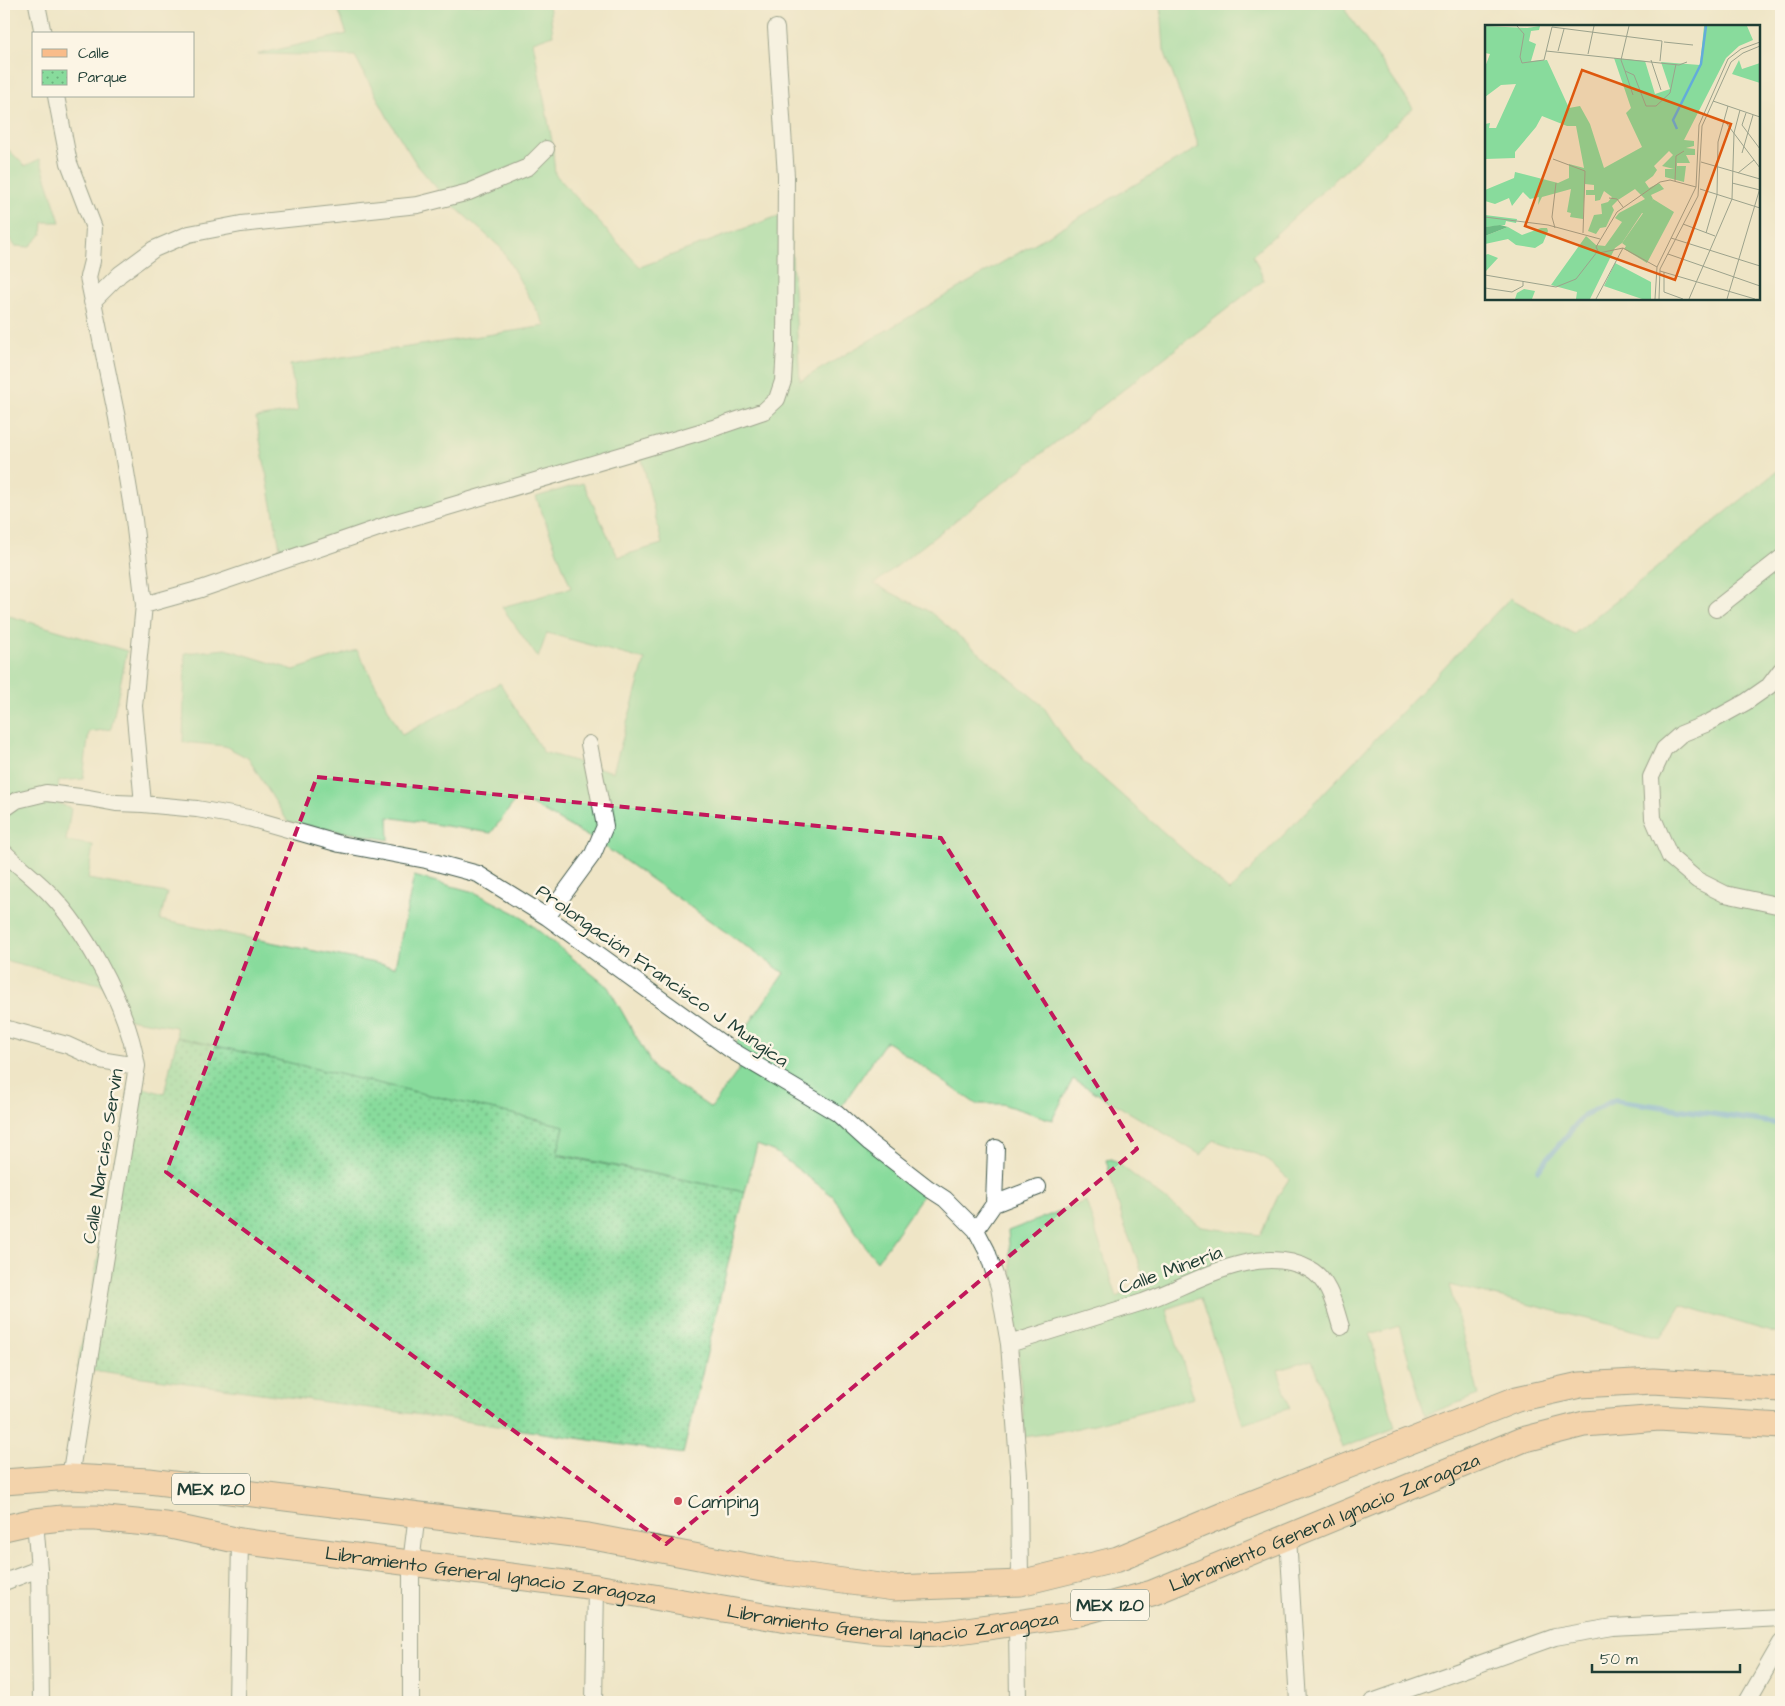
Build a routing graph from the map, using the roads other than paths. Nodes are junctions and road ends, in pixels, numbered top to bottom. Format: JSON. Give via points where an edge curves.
{"nodes":[{"id":1,"x":37,"y":4,"type":"edge"},
{"id":2,"x":776,"y":28,"type":"dead end"},
{"id":3,"x":43,"y":32,"type":"edge"},
{"id":4,"x":56,"y":98,"type":"edge"},
{"id":5,"x":546,"y":149,"type":"dead end"},
{"id":6,"x":92,"y":302,"type":"junction"},
{"id":7,"x":1781,"y":558,"type":"edge"},
{"id":8,"x":144,"y":605,"type":"junction"},
{"id":9,"x":1716,"y":609,"type":"dead end"},
{"id":10,"x":1781,"y":670,"type":"edge"},
{"id":11,"x":589,"y":744,"type":"dead end"},
{"id":12,"x":143,"y":804,"type":"junction"},
{"id":13,"x":4,"y":810,"type":"edge"},
{"id":14,"x":4,"y":852,"type":"edge"},
{"id":15,"x":1781,"y":906,"type":"edge"},
{"id":16,"x":547,"y":917,"type":"junction"},
{"id":17,"x":4,"y":1028,"type":"edge"},
{"id":18,"x":137,"y":1066,"type":"junction"},
{"id":19,"x":996,"y":1148,"type":"dead end"},
{"id":20,"x":1038,"y":1187,"type":"dead end"},
{"id":21,"x":994,"y":1204,"type":"junction"},
{"id":22,"x":976,"y":1230,"type":"junction"},
{"id":23,"x":1341,"y":1328,"type":"dead end"},
{"id":24,"x":1009,"y":1344,"type":"junction"},
{"id":25,"x":1781,"y":1389,"type":"edge"},
{"id":26,"x":1781,"y":1426,"type":"edge"},
{"id":27,"x":70,"y":1477,"type":"junction"},
{"id":28,"x":4,"y":1482,"type":"edge"},
{"id":29,"x":417,"y":1514,"type":"junction"},
{"id":30,"x":35,"y":1521,"type":"junction"},
{"id":31,"x":4,"y":1528,"type":"edge"},
{"id":32,"x":1288,"y":1537,"type":"junction"},
{"id":33,"x":240,"y":1541,"type":"junction"},
{"id":34,"x":39,"y":1569,"type":"junction"},
{"id":35,"x":411,"y":1572,"type":"junction"},
{"id":36,"x":4,"y":1582,"type":"edge"},
{"id":37,"x":1020,"y":1583,"type":"junction"},
{"id":38,"x":596,"y":1587,"type":"junction"},
{"id":39,"x":1781,"y":1618,"type":"edge"},
{"id":40,"x":1017,"y":1623,"type":"junction"},
{"id":41,"x":1781,"y":1643,"type":"edge"},
{"id":42,"x":41,"y":1702,"type":"edge"},
{"id":43,"x":237,"y":1702,"type":"edge"},
{"id":44,"x":410,"y":1702,"type":"edge"},
{"id":45,"x":594,"y":1702,"type":"edge"},
{"id":46,"x":1018,"y":1702,"type":"edge"},
{"id":47,"x":1298,"y":1702,"type":"edge"},
{"id":48,"x":1372,"y":1702,"type":"edge"},
{"id":49,"x":1747,"y":1702,"type":"edge"}],
"edges":[{"from":1,"to":3,"type":"street"},
{"from":2,"to":8,"type":"street","via":[[786,176],[785,347],[783,380],[777,399],[764,411],[390,524],[201,589]]},
{"from":4,"to":6,"type":"street","via":[[70,163],[94,228],[88,277]]},
{"from":5,"to":6,"type":"street","via":[[528,167],[469,192],[427,203],[241,224],[189,234],[154,249],[120,274]]},
{"from":6,"to":8,"type":"street","via":[[117,418]]},
{"from":7,"to":9,"type":"street"},
{"from":8,"to":12,"type":"street","via":[[134,706]]},
{"from":10,"to":15,"type":"street","via":[[1769,686],[1746,702],[1681,734],[1664,749],[1651,777],[1653,818],[1670,857],[1697,880],[1725,894]]},
{"from":11,"to":16,"type":"street","via":[[605,826],[593,854]]},
{"from":12,"to":13,"type":"street","via":[[46,793],[17,800]]},
{"from":12,"to":16,"type":"street","name":"Prolongación Francisco J Mungica","via":[[249,818],[340,844],[417,858],[478,874]]},
{"from":14,"to":18,"type":"street","name":"Calle Narciso Servin","via":[[52,895],[80,932],[111,986],[130,1035]]},
{"from":16,"to":22,"type":"street","name":"Prolongación Francisco J Mungica","via":[[731,1050],[837,1113],[945,1199]]},
{"from":17,"to":18,"type":"street","via":[[67,1045],[100,1060]]},
{"from":18,"to":27,"type":"street","name":"Calle Narciso Servin"},
{"from":19,"to":21,"type":"street"},
{"from":20,"to":21,"type":"street"},
{"from":21,"to":22,"type":"street"},
{"from":22,"to":24,"type":"street","name":"Prolongación Francisco J Mungica","via":[[999,1287]]},
{"from":23,"to":24,"type":"street","name":"Calle Minería","via":[[1328,1288],[1311,1270],[1287,1261],[1258,1261],[1218,1270],[1146,1301]]},
{"from":24,"to":37,"type":"street","name":"Prolongación Francisco J Mungica","via":[[1019,1475]]},
{"from":25,"to":37,"type":"main road","name":"Libramiento General Ignacio Zaragoza","number":"MEX 120","via":[[1653,1381],[1580,1385],[1517,1399],[1118,1559]]},
{"from":26,"to":32,"type":"main road","name":"Libramiento General Ignacio Zaragoza","number":"MEX 120","via":[[1659,1418],[1584,1424],[1522,1440]]},
{"from":27,"to":28,"type":"main road","name":"Libramiento General Ignacio Zaragoza","number":"MEX 120"},
{"from":27,"to":29,"type":"main road","name":"Libramiento General Ignacio Zaragoza","number":"MEX 120","via":[[149,1481]]},
{"from":29,"to":35,"type":"street"},
{"from":29,"to":37,"type":"main road","name":"Libramiento General Ignacio Zaragoza","number":"MEX 120","via":[[588,1536],[778,1572],[894,1588]]},
{"from":30,"to":31,"type":"main road","name":"Libramiento General Ignacio Zaragoza","number":"MEX 120"},
{"from":30,"to":33,"type":"main road","name":"Libramiento General Ignacio Zaragoza","number":"MEX 120","via":[[96,1518],[166,1525]]},
{"from":30,"to":34,"type":"street"},
{"from":32,"to":40,"type":"main road","name":"Libramiento General Ignacio Zaragoza","number":"MEX 120","via":[[1152,1593],[1072,1615]]},
{"from":32,"to":47,"type":"street"},
{"from":33,"to":35,"type":"main road","name":"Libramiento General Ignacio Zaragoza","number":"MEX 120"},
{"from":33,"to":43,"type":"street"},
{"from":34,"to":36,"type":"street"},
{"from":34,"to":42,"type":"street"},
{"from":35,"to":38,"type":"main road","name":"Libramiento General Ignacio Zaragoza","number":"MEX 120"},
{"from":35,"to":44,"type":"street"},
{"from":38,"to":40,"type":"main road","name":"Libramiento General Ignacio Zaragoza","number":"MEX 120","via":[[781,1619],[878,1631],[938,1634]]},
{"from":38,"to":45,"type":"street"},
{"from":39,"to":48,"type":"street","via":[[1613,1627],[1555,1638]]},
{"from":40,"to":46,"type":"street"},
{"from":41,"to":49,"type":"street"}]}
